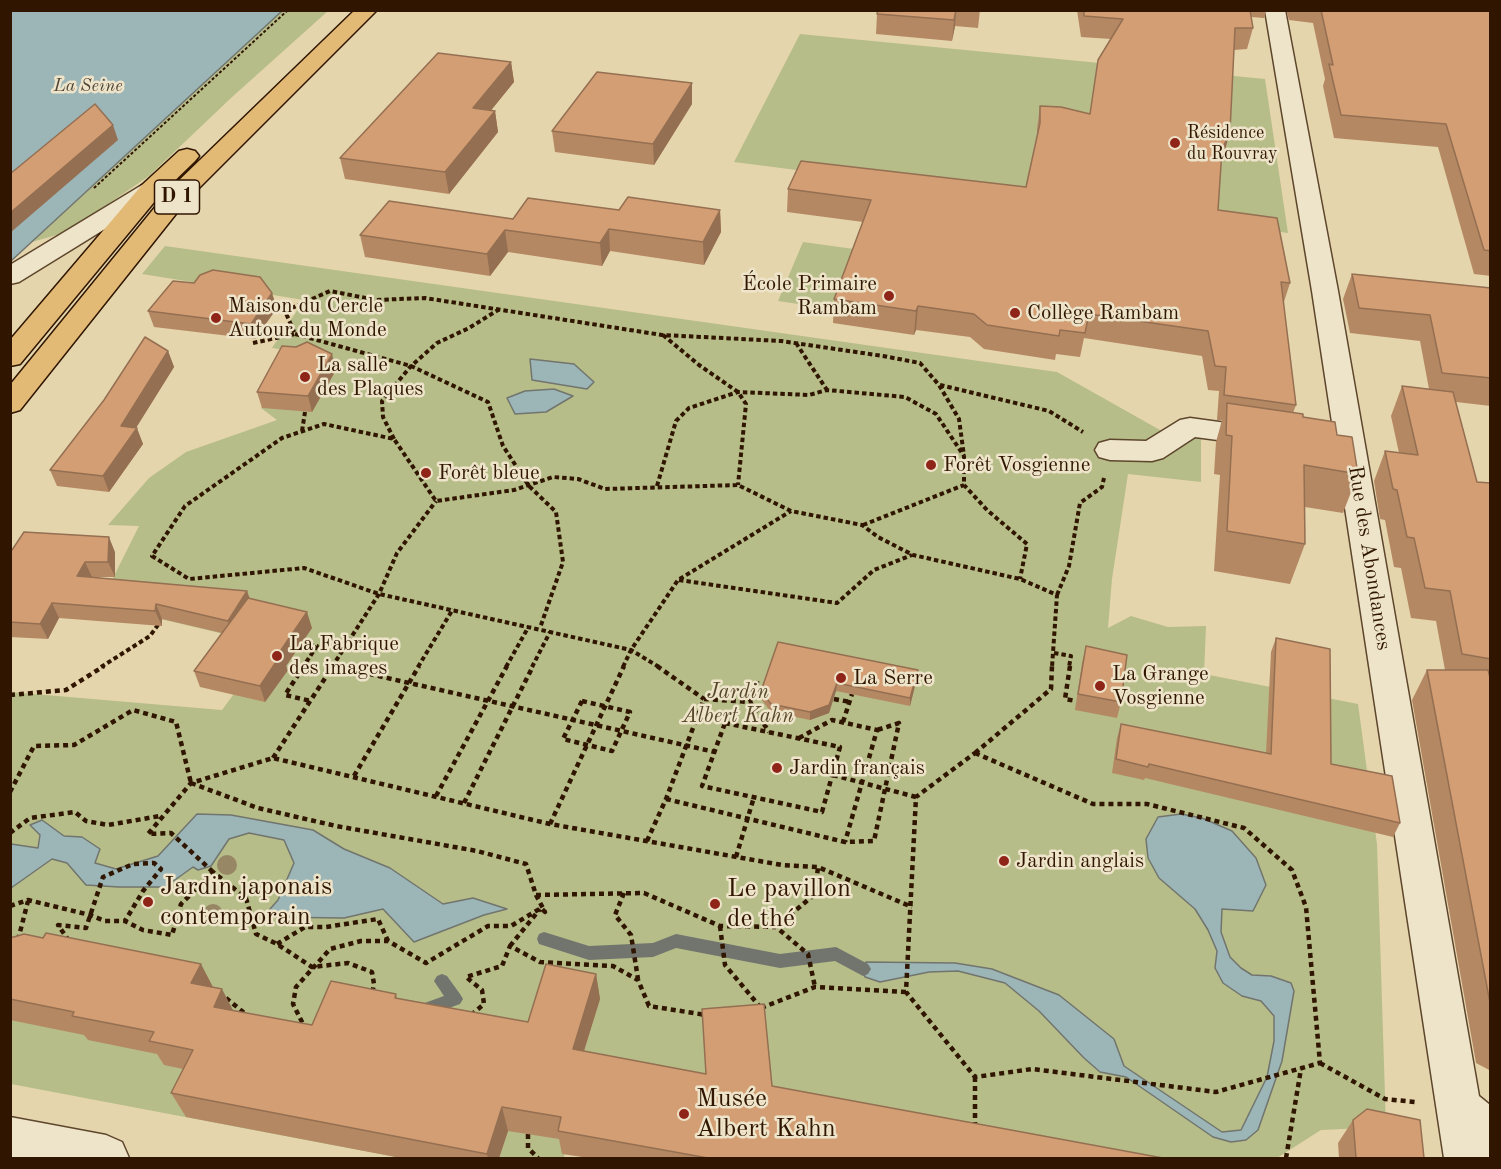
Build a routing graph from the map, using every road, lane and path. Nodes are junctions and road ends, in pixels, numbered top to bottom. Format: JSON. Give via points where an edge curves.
{"nodes":[{"id":1,"x":288,"y":10,"type":"edge"},
{"id":2,"x":341,"y":10,"type":"edge"},
{"id":3,"x":367,"y":10,"type":"edge"},
{"id":4,"x":1275,"y":10,"type":"edge"},
{"id":5,"x":151,"y":190,"type":"junction"},
{"id":6,"x":89,"y":193,"type":"dead end"},
{"id":7,"x":10,"y":276,"type":"edge"},
{"id":8,"x":498,"y":310,"type":"junction"},
{"id":9,"x":295,"y":334,"type":"junction"},
{"id":10,"x":662,"y":335,"type":"junction"},
{"id":11,"x":253,"y":343,"type":"edge"},
{"id":12,"x":796,"y":343,"type":"junction"},
{"id":13,"x":10,"y":358,"type":"edge"},
{"id":14,"x":411,"y":366,"type":"junction"},
{"id":15,"x":939,"y":385,"type":"junction"},
{"id":16,"x":827,"y":390,"type":"junction"},
{"id":17,"x":738,"y":392,"type":"junction"},
{"id":18,"x":10,"y":405,"type":"edge"},
{"id":19,"x":305,"y":412,"type":"edge"},
{"id":20,"x":302,"y":432,"type":"junction"},
{"id":21,"x":394,"y":439,"type":"junction"},
{"id":22,"x":1293,"y":442,"type":"edge"},
{"id":23,"x":1110,"y":450,"type":"junction"},
{"id":24,"x":964,"y":456,"type":"junction"},
{"id":25,"x":738,"y":485,"type":"junction"},
{"id":26,"x":964,"y":485,"type":"junction"},
{"id":27,"x":529,"y":486,"type":"junction"},
{"id":28,"x":657,"y":486,"type":"junction"},
{"id":29,"x":436,"y":501,"type":"junction"},
{"id":30,"x":791,"y":511,"type":"junction"},
{"id":31,"x":862,"y":525,"type":"junction"},
{"id":32,"x":913,"y":555,"type":"junction"},
{"id":33,"x":189,"y":579,"type":"junction"},
{"id":34,"x":1020,"y":579,"type":"junction"},
{"id":35,"x":678,"y":580,"type":"junction"},
{"id":36,"x":182,"y":589,"type":"edge"},
{"id":37,"x":380,"y":594,"type":"junction"},
{"id":38,"x":1057,"y":595,"type":"junction"},
{"id":39,"x":453,"y":609,"type":"junction"},
{"id":40,"x":163,"y":617,"type":"edge"},
{"id":41,"x":528,"y":626,"type":"junction"},
{"id":42,"x":540,"y":628,"type":"junction"},
{"id":43,"x":550,"y":632,"type":"junction"},
{"id":44,"x":302,"y":643,"type":"dead end"},
{"id":45,"x":631,"y":650,"type":"junction"},
{"id":46,"x":1053,"y":653,"type":"junction"},
{"id":47,"x":334,"y":666,"type":"junction"},
{"id":48,"x":410,"y":683,"type":"junction"},
{"id":49,"x":766,"y":685,"type":"edge"},
{"id":50,"x":852,"y":694,"type":"edge"},
{"id":51,"x":10,"y":695,"type":"edge"},
{"id":52,"x":704,"y":699,"type":"junction"},
{"id":53,"x":834,"y":699,"type":"edge"},
{"id":54,"x":311,"y":701,"type":"junction"},
{"id":55,"x":488,"y":701,"type":"junction"},
{"id":56,"x":1076,"y":701,"type":"edge"},
{"id":57,"x":750,"y":702,"type":"junction"},
{"id":58,"x":850,"y":702,"type":"junction"},
{"id":59,"x":513,"y":706,"type":"junction"},
{"id":60,"x":605,"y":706,"type":"junction"},
{"id":61,"x":573,"y":720,"type":"junction"},
{"id":62,"x":843,"y":722,"type":"junction"},
{"id":63,"x":597,"y":725,"type":"junction"},
{"id":64,"x":877,"y":730,"type":"junction"},
{"id":65,"x":622,"y":731,"type":"junction"},
{"id":66,"x":770,"y":732,"type":"junction"},
{"id":67,"x":798,"y":738,"type":"junction"},
{"id":68,"x":686,"y":745,"type":"junction"},
{"id":69,"x":588,"y":746,"type":"junction"},
{"id":70,"x":715,"y":752,"type":"junction"},
{"id":71,"x":975,"y":753,"type":"junction"},
{"id":72,"x":273,"y":758,"type":"junction"},
{"id":73,"x":832,"y":774,"type":"junction"},
{"id":74,"x":354,"y":777,"type":"junction"},
{"id":75,"x":863,"y":782,"type":"junction"},
{"id":76,"x":191,"y":783,"type":"junction"},
{"id":77,"x":885,"y":788,"type":"junction"},
{"id":78,"x":10,"y":792,"type":"edge"},
{"id":79,"x":436,"y":796,"type":"junction"},
{"id":80,"x":754,"y":797,"type":"junction"},
{"id":81,"x":916,"y":797,"type":"junction"},
{"id":82,"x":666,"y":799,"type":"junction"},
{"id":83,"x":464,"y":803,"type":"junction"},
{"id":84,"x":160,"y":816,"type":"junction"},
{"id":85,"x":747,"y":819,"type":"junction"},
{"id":86,"x":550,"y":824,"type":"junction"},
{"id":87,"x":10,"y":833,"type":"edge"},
{"id":88,"x":647,"y":841,"type":"junction"},
{"id":89,"x":845,"y":842,"type":"junction"},
{"id":90,"x":736,"y":857,"type":"junction"},
{"id":91,"x":818,"y":867,"type":"junction"},
{"id":92,"x":211,"y":871,"type":"junction"},
{"id":93,"x":624,"y":892,"type":"junction"},
{"id":94,"x":536,"y":895,"type":"junction"},
{"id":95,"x":28,"y":900,"type":"junction"},
{"id":96,"x":10,"y":906,"type":"edge"},
{"id":97,"x":912,"y":907,"type":"junction"},
{"id":98,"x":541,"y":908,"type":"junction"},
{"id":99,"x":90,"y":915,"type":"junction"},
{"id":100,"x":125,"y":921,"type":"junction"},
{"id":101,"x":720,"y":926,"type":"junction"},
{"id":102,"x":776,"y":927,"type":"junction"},
{"id":103,"x":388,"y":941,"type":"junction"},
{"id":104,"x":70,"y":942,"type":"edge"},
{"id":105,"x":277,"y":944,"type":"junction"},
{"id":106,"x":29,"y":945,"type":"edge"},
{"id":107,"x":510,"y":946,"type":"junction"},
{"id":108,"x":312,"y":967,"type":"junction"},
{"id":109,"x":638,"y":980,"type":"junction"},
{"id":110,"x":815,"y":987,"type":"junction"},
{"id":111,"x":906,"y":992,"type":"junction"},
{"id":112,"x":221,"y":995,"type":"edge"},
{"id":113,"x":367,"y":1003,"type":"edge"},
{"id":114,"x":761,"y":1008,"type":"junction"},
{"id":115,"x":751,"y":1010,"type":"edge"},
{"id":116,"x":711,"y":1016,"type":"edge"},
{"id":117,"x":469,"y":1017,"type":"edge"},
{"id":118,"x":255,"y":1021,"type":"edge"},
{"id":119,"x":304,"y":1026,"type":"junction"},
{"id":120,"x":313,"y":1027,"type":"edge"},
{"id":121,"x":293,"y":1029,"type":"edge"},
{"id":122,"x":1320,"y":1063,"type":"junction"},
{"id":123,"x":1301,"y":1068,"type":"junction"},
{"id":124,"x":975,"y":1077,"type":"junction"},
{"id":125,"x":1474,"y":1120,"type":"edge"},
{"id":126,"x":528,"y":1134,"type":"edge"},
{"id":127,"x":975,"y":1136,"type":"edge"},
{"id":128,"x":10,"y":1139,"type":"edge"},
{"id":129,"x":106,"y":1158,"type":"edge"},
{"id":130,"x":538,"y":1158,"type":"edge"},
{"id":131,"x":1286,"y":1158,"type":"edge"},
{"id":132,"x":1467,"y":1158,"type":"edge"}],
"edges":[{"from":1,"to":6,"type":"path"},
{"from":2,"to":5,"type":"main road","number":"D 1"},
{"from":3,"to":18,"type":"main road","number":"D 1","via":[[178,195]]},
{"from":4,"to":125,"type":"street","name":"Rue des Abondances","via":[[1325,291],[1340,448]]},
{"from":5,"to":7,"type":"street"},
{"from":5,"to":13,"type":"main road","number":"D 1"},
{"from":8,"to":9,"type":"path","via":[[425,298],[376,300],[330,291],[285,311]]},
{"from":8,"to":10,"type":"path"},
{"from":8,"to":14,"type":"path","via":[[437,343]]},
{"from":9,"to":11,"type":"path"},
{"from":9,"to":14,"type":"path"},
{"from":10,"to":12,"type":"path"},
{"from":10,"to":17,"type":"path"},
{"from":12,"to":15,"type":"path","via":[[921,363]]},
{"from":12,"to":16,"type":"path"},
{"from":14,"to":21,"type":"path","via":[[382,401],[383,417]]},
{"from":14,"to":27,"type":"path","via":[[488,402],[503,446]]},
{"from":15,"to":23,"type":"path","via":[[1049,411]]},
{"from":15,"to":24,"type":"path","via":[[959,419]]},
{"from":16,"to":17,"type":"path","via":[[809,394]]},
{"from":16,"to":24,"type":"path","via":[[905,397],[936,414]]},
{"from":17,"to":25,"type":"path","via":[[746,404]]},
{"from":17,"to":28,"type":"path","via":[[689,408],[676,421]]},
{"from":19,"to":20,"type":"path"},
{"from":20,"to":21,"type":"path","via":[[324,424]]},
{"from":20,"to":33,"type":"path","via":[[282,438],[184,506],[152,556]]},
{"from":21,"to":29,"type":"path"},
{"from":22,"to":23,"type":"street","via":[[1190,427],[1152,451]]},
{"from":23,"to":38,"type":"path","via":[[1102,487],[1080,503],[1068,566]]},
{"from":24,"to":26,"type":"path"},
{"from":25,"to":28,"type":"path"},
{"from":25,"to":30,"type":"path"},
{"from":26,"to":31,"type":"path"},
{"from":26,"to":34,"type":"path","via":[[1027,544]]},
{"from":27,"to":28,"type":"path","via":[[553,477],[578,479],[605,489]]},
{"from":27,"to":29,"type":"path"},
{"from":27,"to":42,"type":"path","via":[[556,512],[563,562]]},
{"from":29,"to":37,"type":"path","via":[[398,553]]},
{"from":30,"to":31,"type":"path"},
{"from":30,"to":35,"type":"path"},
{"from":31,"to":32,"type":"path"},
{"from":32,"to":34,"type":"path"},
{"from":32,"to":35,"type":"path","via":[[874,570],[837,603]]},
{"from":33,"to":36,"type":"path"},
{"from":33,"to":37,"type":"path","via":[[304,568]]},
{"from":34,"to":38,"type":"path"},
{"from":35,"to":45,"type":"path"},
{"from":37,"to":39,"type":"path"},
{"from":37,"to":47,"type":"path"},
{"from":38,"to":46,"type":"path"},
{"from":39,"to":41,"type":"path"},
{"from":39,"to":48,"type":"path"},
{"from":40,"to":51,"type":"path","via":[[150,636],[66,690]]},
{"from":41,"to":42,"type":"path"},
{"from":41,"to":55,"type":"path"},
{"from":42,"to":43,"type":"path"},
{"from":43,"to":45,"type":"path"},
{"from":43,"to":59,"type":"path"},
{"from":44,"to":54,"type":"path","via":[[317,646],[285,695]]},
{"from":45,"to":52,"type":"path"},
{"from":45,"to":60,"type":"path"},
{"from":46,"to":56,"type":"path","via":[[1071,656],[1065,699]]},
{"from":46,"to":71,"type":"path","via":[[1051,689]]},
{"from":47,"to":48,"type":"path"},
{"from":47,"to":54,"type":"path"},
{"from":48,"to":55,"type":"path"},
{"from":48,"to":74,"type":"path"},
{"from":49,"to":57,"type":"path","via":[[756,683]]},
{"from":50,"to":58,"type":"path"},
{"from":52,"to":57,"type":"path"},
{"from":52,"to":68,"type":"path"},
{"from":53,"to":58,"type":"path"},
{"from":54,"to":72,"type":"path"},
{"from":55,"to":59,"type":"path"},
{"from":55,"to":79,"type":"path"},
{"from":57,"to":66,"type":"path"},
{"from":58,"to":62,"type":"path"},
{"from":59,"to":61,"type":"path"},
{"from":59,"to":83,"type":"path"},
{"from":60,"to":61,"type":"path","via":[[582,701]]},
{"from":60,"to":63,"type":"path"},
{"from":60,"to":65,"type":"path","via":[[630,712]]},
{"from":61,"to":63,"type":"path"},
{"from":61,"to":69,"type":"path","via":[[563,740]]},
{"from":62,"to":64,"type":"path"},
{"from":62,"to":67,"type":"path","via":[[832,720]]},
{"from":63,"to":65,"type":"path"},
{"from":63,"to":69,"type":"path"},
{"from":64,"to":75,"type":"path"},
{"from":64,"to":77,"type":"path","via":[[899,723]]},
{"from":65,"to":68,"type":"path"},
{"from":65,"to":69,"type":"path","via":[[612,751]]},
{"from":66,"to":67,"type":"path"},
{"from":66,"to":70,"type":"path","via":[[725,723]]},
{"from":67,"to":73,"type":"path","via":[[840,747]]},
{"from":68,"to":70,"type":"path"},
{"from":68,"to":82,"type":"path"},
{"from":69,"to":86,"type":"path"},
{"from":70,"to":80,"type":"path","via":[[702,786]]},
{"from":71,"to":81,"type":"path"},
{"from":71,"to":122,"type":"path","via":[[1093,804],[1147,804],[1244,828],[1292,870],[1306,907]]},
{"from":72,"to":74,"type":"path"},
{"from":72,"to":76,"type":"path"},
{"from":73,"to":75,"type":"path"},
{"from":73,"to":80,"type":"path","via":[[822,812]]},
{"from":74,"to":79,"type":"path"},
{"from":75,"to":77,"type":"path"},
{"from":75,"to":89,"type":"path"},
{"from":76,"to":78,"type":"path","via":[[176,722],[133,710],[74,745],[34,746]]},
{"from":76,"to":84,"type":"path"},
{"from":76,"to":94,"type":"path","via":[[258,808],[526,864]]},
{"from":77,"to":81,"type":"path"},
{"from":77,"to":89,"type":"path","via":[[874,841]]},
{"from":79,"to":83,"type":"path"},
{"from":80,"to":85,"type":"path"},
{"from":81,"to":97,"type":"path"},
{"from":82,"to":85,"type":"path"},
{"from":82,"to":88,"type":"path"},
{"from":83,"to":86,"type":"path"},
{"from":84,"to":87,"type":"path","via":[[108,825],[86,821],[75,812],[30,818]]},
{"from":84,"to":92,"type":"path","via":[[148,834],[171,833]]},
{"from":85,"to":89,"type":"path"},
{"from":85,"to":90,"type":"path"},
{"from":86,"to":88,"type":"path"},
{"from":88,"to":90,"type":"path"},
{"from":90,"to":91,"type":"path"},
{"from":91,"to":97,"type":"path"},
{"from":91,"to":102,"type":"path","via":[[815,894]]},
{"from":92,"to":100,"type":"path","via":[[181,904],[172,934],[143,930]]},
{"from":92,"to":105,"type":"path","via":[[246,898],[256,934]]},
{"from":93,"to":94,"type":"path"},
{"from":93,"to":101,"type":"path","via":[[644,892]]},
{"from":93,"to":109,"type":"path","via":[[615,915],[631,934]]},
{"from":94,"to":98,"type":"path","via":[[545,912]]},
{"from":95,"to":96,"type":"path"},
{"from":95,"to":99,"type":"path"},
{"from":95,"to":106,"type":"path","via":[[17,944]]},
{"from":97,"to":111,"type":"path"},
{"from":98,"to":103,"type":"path","via":[[511,926],[488,926],[426,963]]},
{"from":98,"to":107,"type":"path"},
{"from":99,"to":100,"type":"path","via":[[105,921]]},
{"from":99,"to":100,"type":"path","via":[[103,877],[133,864],[154,863],[161,869]]},
{"from":99,"to":104,"type":"path","via":[[86,928],[58,925]]},
{"from":101,"to":102,"type":"path"},
{"from":101,"to":114,"type":"path","via":[[725,965]]},
{"from":102,"to":110,"type":"path","via":[[808,954]]},
{"from":103,"to":105,"type":"path","via":[[378,919],[305,927]]},
{"from":103,"to":108,"type":"path","via":[[362,941],[330,949]]},
{"from":105,"to":108,"type":"path"},
{"from":107,"to":109,"type":"path","via":[[540,962],[613,966]]},
{"from":107,"to":117,"type":"path","via":[[502,966],[466,977],[482,990],[484,1004]]},
{"from":108,"to":113,"type":"path","via":[[348,963],[372,972],[374,984]]},
{"from":108,"to":119,"type":"path","via":[[296,987],[293,1004]]},
{"from":109,"to":116,"type":"path","via":[[649,1006]]},
{"from":110,"to":111,"type":"path"},
{"from":110,"to":114,"type":"path"},
{"from":111,"to":124,"type":"path"},
{"from":112,"to":118,"type":"path"},
{"from":114,"to":115,"type":"path"},
{"from":119,"to":120,"type":"path"},
{"from":119,"to":121,"type":"path"},
{"from":122,"to":123,"type":"path"},
{"from":122,"to":125,"type":"path","via":[[1385,1099]]},
{"from":123,"to":124,"type":"path","via":[[1216,1092],[1032,1069]]},
{"from":123,"to":131,"type":"path"},
{"from":124,"to":127,"type":"path"},
{"from":125,"to":132,"type":"street","name":"Rue des Abondances"},
{"from":126,"to":130,"type":"path","via":[[528,1148]]},
{"from":128,"to":129,"type":"street"}]}
